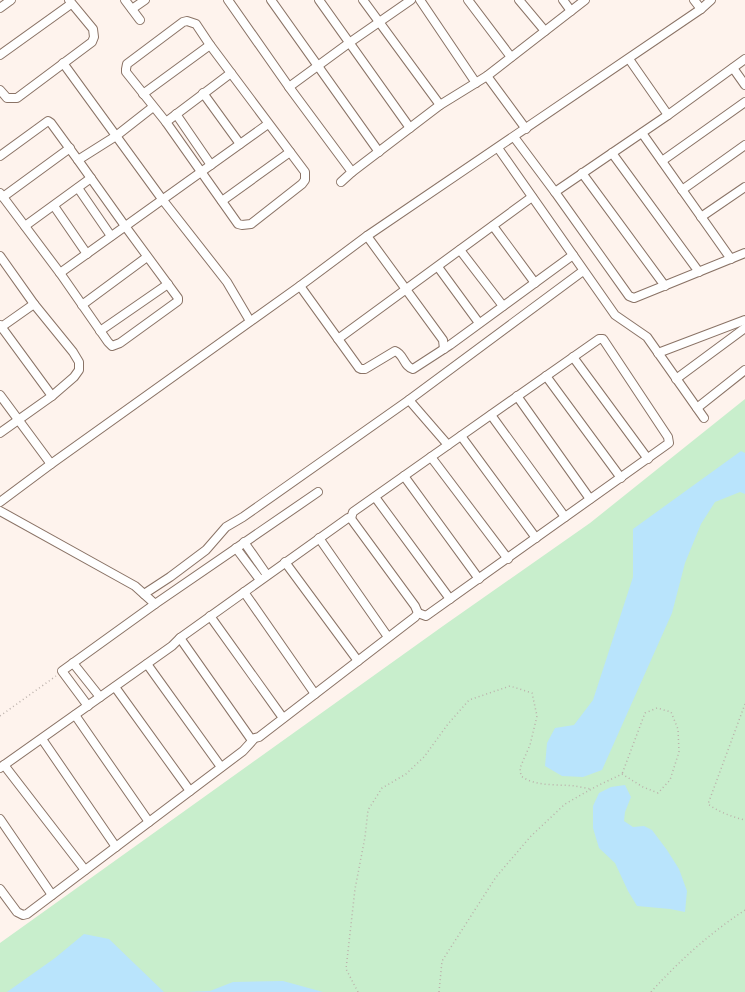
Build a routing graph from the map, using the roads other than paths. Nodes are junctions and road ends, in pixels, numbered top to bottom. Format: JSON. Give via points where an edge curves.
{"nodes":[{"id":1,"x":11,"y":0,"type":"edge"},
{"id":2,"x":125,"y":0,"type":"edge"},
{"id":3,"x":145,"y":0,"type":"edge"},
{"id":4,"x":228,"y":0,"type":"edge"},
{"id":5,"x":271,"y":0,"type":"edge"},
{"id":6,"x":319,"y":0,"type":"edge"},
{"id":7,"x":363,"y":0,"type":"edge"},
{"id":8,"x":411,"y":0,"type":"edge"},
{"id":9,"x":420,"y":0,"type":"edge"},
{"id":10,"x":468,"y":0,"type":"edge"},
{"id":11,"x":519,"y":0,"type":"edge"},
{"id":12,"x":563,"y":0,"type":"edge"},
{"id":13,"x":585,"y":0,"type":"edge"},
{"id":14,"x":694,"y":0,"type":"edge"},
{"id":15,"x":711,"y":0,"type":"edge"},
{"id":16,"x":70,"y":2,"type":"edge"},
{"id":17,"x":0,"y":8,"type":"edge"},
{"id":18,"x":701,"y":9,"type":"junction"},
{"id":19,"x":132,"y":10,"type":"junction"},
{"id":20,"x":571,"y":11,"type":"junction"},
{"id":21,"x":140,"y":20,"type":"dead end"},
{"id":22,"x":379,"y":22,"type":"junction"},
{"id":23,"x":545,"y":31,"type":"junction"},
{"id":24,"x":349,"y":42,"type":"junction"},
{"id":25,"x":210,"y":45,"type":"junction"},
{"id":26,"x":0,"y":55,"type":"edge"},
{"id":27,"x":511,"y":57,"type":"junction"},
{"id":28,"x":628,"y":59,"type":"junction"},
{"id":29,"x":745,"y":59,"type":"edge"},
{"id":30,"x":63,"y":63,"type":"junction"},
{"id":31,"x":318,"y":66,"type":"junction"},
{"id":32,"x":733,"y":68,"type":"junction"},
{"id":33,"x":231,"y":73,"type":"junction"},
{"id":34,"x":487,"y":76,"type":"junction"},
{"id":35,"x":476,"y":83,"type":"junction"},
{"id":36,"x":745,"y":85,"type":"edge"},
{"id":37,"x":289,"y":87,"type":"junction"},
{"id":38,"x":0,"y":90,"type":"edge"},
{"id":39,"x":143,"y":94,"type":"junction"},
{"id":40,"x":204,"y":94,"type":"junction"},
{"id":41,"x":745,"y":102,"type":"edge"},
{"id":42,"x":440,"y":105,"type":"junction"},
{"id":43,"x":153,"y":107,"type":"junction"},
{"id":44,"x":176,"y":114,"type":"junction"},
{"id":45,"x":668,"y":115,"type":"junction"},
{"id":46,"x":166,"y":122,"type":"junction"},
{"id":47,"x":268,"y":124,"type":"junction"},
{"id":48,"x":410,"y":128,"type":"junction"},
{"id":49,"x":526,"y":129,"type":"junction"},
{"id":50,"x":642,"y":133,"type":"junction"},
{"id":51,"x":116,"y":136,"type":"junction"},
{"id":52,"x":514,"y":137,"type":"junction"},
{"id":53,"x":240,"y":144,"type":"junction"},
{"id":54,"x":745,"y":145,"type":"edge"},
{"id":55,"x":70,"y":148,"type":"junction"},
{"id":56,"x":498,"y":148,"type":"junction"},
{"id":57,"x":290,"y":152,"type":"junction"},
{"id":58,"x":379,"y":152,"type":"junction"},
{"id":59,"x":612,"y":153,"type":"junction"},
{"id":60,"x":0,"y":156,"type":"edge"},
{"id":61,"x":78,"y":160,"type":"junction"},
{"id":62,"x":662,"y":161,"type":"junction"},
{"id":63,"x":211,"y":165,"type":"junction"},
{"id":64,"x":200,"y":172,"type":"junction"},
{"id":65,"x":352,"y":172,"type":"junction"},
{"id":66,"x":582,"y":173,"type":"junction"},
{"id":67,"x":91,"y":178,"type":"junction"},
{"id":68,"x":342,"y":182,"type":"dead end"},
{"id":69,"x":745,"y":187,"type":"edge"},
{"id":70,"x":78,"y":188,"type":"junction"},
{"id":71,"x":682,"y":190,"type":"junction"},
{"id":72,"x":555,"y":192,"type":"junction"},
{"id":73,"x":2,"y":195,"type":"edge"},
{"id":74,"x":532,"y":197,"type":"junction"},
{"id":75,"x":162,"y":199,"type":"junction"},
{"id":76,"x":222,"y":202,"type":"junction"},
{"id":77,"x":54,"y":206,"type":"junction"},
{"id":78,"x":701,"y":217,"type":"junction"},
{"id":79,"x":25,"y":226,"type":"junction"},
{"id":80,"x":125,"y":226,"type":"junction"},
{"id":81,"x":493,"y":226,"type":"junction"},
{"id":82,"x":111,"y":236,"type":"junction"},
{"id":83,"x":367,"y":236,"type":"junction"},
{"id":84,"x":460,"y":250,"type":"junction"},
{"id":85,"x":745,"y":253,"type":"edge"},
{"id":86,"x":87,"y":254,"type":"junction"},
{"id":87,"x":573,"y":255,"type":"junction"},
{"id":88,"x":0,"y":256,"type":"edge"},
{"id":89,"x":147,"y":257,"type":"junction"},
{"id":90,"x":731,"y":259,"type":"junction"},
{"id":91,"x":438,"y":267,"type":"junction"},
{"id":92,"x":583,"y":271,"type":"junction"},
{"id":93,"x":698,"y":272,"type":"junction"},
{"id":94,"x":60,"y":273,"type":"junction"},
{"id":95,"x":535,"y":283,"type":"junction"},
{"id":96,"x":168,"y":284,"type":"junction"},
{"id":97,"x":300,"y":286,"type":"junction"},
{"id":98,"x":664,"y":286,"type":"junction"},
{"id":99,"x":406,"y":290,"type":"junction"},
{"id":100,"x":34,"y":304,"type":"junction"},
{"id":101,"x":82,"y":304,"type":"junction"},
{"id":102,"x":503,"y":306,"type":"junction"},
{"id":103,"x":745,"y":320,"type":"edge"},
{"id":104,"x":250,"y":321,"type":"junction"},
{"id":105,"x":480,"y":323,"type":"junction"},
{"id":106,"x":0,"y":327,"type":"edge"},
{"id":107,"x":745,"y":328,"type":"edge"},
{"id":108,"x":100,"y":331,"type":"junction"},
{"id":109,"x":338,"y":339,"type":"junction"},
{"id":110,"x":444,"y":349,"type":"junction"},
{"id":111,"x":658,"y":353,"type":"junction"},
{"id":112,"x":573,"y":357,"type":"junction"},
{"id":113,"x":745,"y":370,"type":"edge"},
{"id":114,"x":546,"y":376,"type":"junction"},
{"id":115,"x":676,"y":379,"type":"junction"},
{"id":116,"x":0,"y":395,"type":"edge"},
{"id":117,"x":52,"y":396,"type":"junction"},
{"id":118,"x":518,"y":396,"type":"junction"},
{"id":119,"x":410,"y":400,"type":"junction"},
{"id":120,"x":697,"y":408,"type":"junction"},
{"id":121,"x":492,"y":414,"type":"junction"},
{"id":122,"x":704,"y":418,"type":"dead end"},
{"id":123,"x":18,"y":420,"type":"junction"},
{"id":124,"x":0,"y":433,"type":"edge"},
{"id":125,"x":461,"y":436,"type":"junction"},
{"id":126,"x":448,"y":445,"type":"junction"},
{"id":127,"x":432,"y":457,"type":"junction"},
{"id":128,"x":648,"y":458,"type":"junction"},
{"id":129,"x":51,"y":464,"type":"junction"},
{"id":130,"x":404,"y":476,"type":"junction"},
{"id":131,"x":621,"y":478,"type":"junction"},
{"id":132,"x":318,"y":492,"type":"dead end"},
{"id":133,"x":375,"y":497,"type":"junction"},
{"id":134,"x":590,"y":499,"type":"junction"},
{"id":135,"x":0,"y":502,"type":"edge"},
{"id":136,"x":0,"y":511,"type":"edge"},
{"id":137,"x":565,"y":517,"type":"junction"},
{"id":138,"x":351,"y":518,"type":"junction"},
{"id":139,"x":319,"y":538,"type":"junction"},
{"id":140,"x":536,"y":538,"type":"junction"},
{"id":141,"x":244,"y":542,"type":"junction"},
{"id":142,"x":236,"y":548,"type":"junction"},
{"id":143,"x":508,"y":559,"type":"junction"},
{"id":144,"x":285,"y":562,"type":"junction"},
{"id":145,"x":268,"y":575,"type":"junction"},
{"id":146,"x":479,"y":579,"type":"junction"},
{"id":147,"x":260,"y":580,"type":"junction"},
{"id":148,"x":244,"y":592,"type":"junction"},
{"id":149,"x":144,"y":594,"type":"junction"},
{"id":150,"x":450,"y":600,"type":"junction"},
{"id":151,"x":155,"y":604,"type":"junction"},
{"id":152,"x":418,"y":613,"type":"junction"},
{"id":153,"x":210,"y":616,"type":"junction"},
{"id":154,"x":388,"y":637,"type":"junction"},
{"id":155,"x":180,"y":638,"type":"junction"},
{"id":156,"x":358,"y":661,"type":"junction"},
{"id":157,"x":73,"y":663,"type":"junction"},
{"id":158,"x":147,"y":664,"type":"junction"},
{"id":159,"x":115,"y":687,"type":"junction"},
{"id":160,"x":315,"y":694,"type":"junction"},
{"id":161,"x":100,"y":697,"type":"junction"},
{"id":162,"x":88,"y":706,"type":"junction"},
{"id":163,"x":75,"y":715,"type":"junction"},
{"id":164,"x":283,"y":718,"type":"junction"},
{"id":165,"x":42,"y":739,"type":"junction"},
{"id":166,"x":254,"y":740,"type":"junction"},
{"id":167,"x":2,"y":767,"type":"edge"},
{"id":168,"x":221,"y":767,"type":"junction"},
{"id":169,"x":190,"y":791,"type":"junction"},
{"id":170,"x":0,"y":819,"type":"edge"},
{"id":171,"x":149,"y":822,"type":"junction"},
{"id":172,"x":116,"y":847,"type":"junction"},
{"id":173,"x":85,"y":870,"type":"junction"},
{"id":174,"x":0,"y":889,"type":"edge"},
{"id":175,"x":52,"y":895,"type":"junction"}],
"edges":[{"from":1,"to":17,"type":"street"},
{"from":2,"to":19,"type":"street"},
{"from":3,"to":19,"type":"street"},
{"from":4,"to":37,"type":"street"},
{"from":5,"to":31,"type":"street"},
{"from":6,"to":24,"type":"street"},
{"from":7,"to":22,"type":"street"},
{"from":8,"to":22,"type":"street"},
{"from":9,"to":35,"type":"street"},
{"from":10,"to":27,"type":"street"},
{"from":11,"to":23,"type":"street"},
{"from":12,"to":20,"type":"street"},
{"from":13,"to":20,"type":"street"},
{"from":14,"to":18,"type":"street"},
{"from":15,"to":18,"type":"street"},
{"from":16,"to":26,"type":"street"},
{"from":16,"to":30,"type":"street","via":[[93,30],[94,37],[92,42]]},
{"from":18,"to":28,"type":"street"},
{"from":19,"to":21,"type":"street"},
{"from":20,"to":23,"type":"street"},
{"from":22,"to":24,"type":"street"},
{"from":22,"to":42,"type":"street"},
{"from":23,"to":27,"type":"street"},
{"from":24,"to":31,"type":"street"},
{"from":24,"to":48,"type":"street"},
{"from":25,"to":33,"type":"street"},
{"from":25,"to":39,"type":"street"},
{"from":25,"to":39,"type":"street","via":[[196,24],[187,21],[177,26],[126,66],[126,72]]},
{"from":27,"to":34,"type":"street"},
{"from":28,"to":45,"type":"street"},
{"from":28,"to":49,"type":"street"},
{"from":29,"to":32,"type":"street"},
{"from":30,"to":38,"type":"street","via":[[18,98],[7,98]]},
{"from":30,"to":51,"type":"street"},
{"from":31,"to":37,"type":"street"},
{"from":31,"to":58,"type":"street"},
{"from":32,"to":36,"type":"street"},
{"from":32,"to":45,"type":"street"},
{"from":33,"to":40,"type":"street"},
{"from":33,"to":47,"type":"street"},
{"from":34,"to":35,"type":"street"},
{"from":34,"to":49,"type":"street"},
{"from":35,"to":42,"type":"street"},
{"from":37,"to":65,"type":"street"},
{"from":39,"to":43,"type":"street"},
{"from":40,"to":44,"type":"street"},
{"from":40,"to":53,"type":"street"},
{"from":41,"to":62,"type":"street"},
{"from":42,"to":48,"type":"street"},
{"from":43,"to":46,"type":"street"},
{"from":43,"to":51,"type":"street"},
{"from":44,"to":46,"type":"street"},
{"from":44,"to":63,"type":"street"},
{"from":45,"to":50,"type":"street"},
{"from":46,"to":64,"type":"street"},
{"from":47,"to":53,"type":"street"},
{"from":47,"to":57,"type":"street"},
{"from":48,"to":58,"type":"street"},
{"from":49,"to":52,"type":"street"},
{"from":50,"to":59,"type":"street"},
{"from":50,"to":62,"type":"street"},
{"from":51,"to":61,"type":"street"},
{"from":51,"to":75,"type":"street"},
{"from":52,"to":56,"type":"street"},
{"from":52,"to":72,"type":"street"},
{"from":53,"to":63,"type":"street"},
{"from":54,"to":71,"type":"street"},
{"from":55,"to":60,"type":"street","via":[[48,121]]},
{"from":55,"to":61,"type":"street"},
{"from":55,"to":73,"type":"street"},
{"from":56,"to":74,"type":"street"},
{"from":56,"to":83,"type":"street"},
{"from":57,"to":76,"type":"street"},
{"from":57,"to":76,"type":"street","via":[[305,172],[305,180],[251,224],[238,224]]},
{"from":58,"to":65,"type":"street"},
{"from":59,"to":66,"type":"street"},
{"from":59,"to":93,"type":"street"},
{"from":61,"to":67,"type":"street"},
{"from":62,"to":71,"type":"street"},
{"from":63,"to":64,"type":"street"},
{"from":64,"to":75,"type":"street"},
{"from":64,"to":76,"type":"street"},
{"from":65,"to":68,"type":"street"},
{"from":66,"to":72,"type":"street"},
{"from":66,"to":98,"type":"street"},
{"from":67,"to":70,"type":"street"},
{"from":67,"to":80,"type":"street"},
{"from":69,"to":78,"type":"street"},
{"from":70,"to":77,"type":"street"},
{"from":70,"to":82,"type":"street"},
{"from":71,"to":78,"type":"street"},
{"from":72,"to":98,"type":"street","via":[[629,296],[634,298]]},
{"from":73,"to":79,"type":"street"},
{"from":74,"to":81,"type":"street"},
{"from":74,"to":87,"type":"street"},
{"from":75,"to":80,"type":"street"},
{"from":75,"to":104,"type":"street","via":[[227,282]]},
{"from":77,"to":79,"type":"street"},
{"from":77,"to":86,"type":"street"},
{"from":78,"to":90,"type":"street"},
{"from":79,"to":94,"type":"street"},
{"from":80,"to":82,"type":"street"},
{"from":80,"to":89,"type":"street"},
{"from":81,"to":84,"type":"street"},
{"from":81,"to":95,"type":"street"},
{"from":82,"to":86,"type":"street"},
{"from":83,"to":97,"type":"street"},
{"from":83,"to":99,"type":"street"},
{"from":84,"to":91,"type":"street"},
{"from":84,"to":102,"type":"street"},
{"from":85,"to":90,"type":"street"},
{"from":86,"to":94,"type":"street"},
{"from":87,"to":92,"type":"street"},
{"from":87,"to":95,"type":"street"},
{"from":88,"to":100,"type":"street"},
{"from":89,"to":96,"type":"street"},
{"from":89,"to":101,"type":"street"},
{"from":90,"to":93,"type":"street"},
{"from":91,"to":99,"type":"street"},
{"from":91,"to":105,"type":"street"},
{"from":92,"to":111,"type":"street","via":[[614,315],[647,337]]},
{"from":92,"to":119,"type":"street"},
{"from":93,"to":98,"type":"street"},
{"from":94,"to":101,"type":"street"},
{"from":95,"to":102,"type":"street"},
{"from":96,"to":108,"type":"street"},
{"from":96,"to":108,"type":"street","via":[[178,301],[120,343],[112,346]]},
{"from":97,"to":104,"type":"street"},
{"from":97,"to":109,"type":"street"},
{"from":99,"to":109,"type":"street"},
{"from":99,"to":110,"type":"street","via":[[444,340]]},
{"from":100,"to":106,"type":"street"},
{"from":100,"to":117,"type":"street","via":[[79,362],[79,370],[74,377]]},
{"from":101,"to":108,"type":"street"},
{"from":102,"to":105,"type":"street"},
{"from":103,"to":111,"type":"street"},
{"from":104,"to":129,"type":"street"},
{"from":105,"to":110,"type":"street"},
{"from":106,"to":117,"type":"street"},
{"from":107,"to":115,"type":"street"},
{"from":109,"to":110,"type":"street","via":[[361,369],[395,351],[400,353],[413,369]]},
{"from":111,"to":115,"type":"street"},
{"from":112,"to":114,"type":"street"},
{"from":112,"to":128,"type":"street"},
{"from":112,"to":128,"type":"street","via":[[599,339],[603,339],[668,437],[669,444]]},
{"from":113,"to":120,"type":"street"},
{"from":114,"to":118,"type":"street"},
{"from":114,"to":131,"type":"street"},
{"from":115,"to":120,"type":"street"},
{"from":116,"to":123,"type":"street"},
{"from":117,"to":123,"type":"street"},
{"from":118,"to":121,"type":"street"},
{"from":118,"to":134,"type":"street"},
{"from":119,"to":126,"type":"street"},
{"from":119,"to":149,"type":"street","via":[[226,527],[206,550]]},
{"from":120,"to":122,"type":"street"},
{"from":121,"to":125,"type":"street"},
{"from":121,"to":137,"type":"street"},
{"from":123,"to":124,"type":"street"},
{"from":123,"to":129,"type":"street"},
{"from":125,"to":126,"type":"street"},
{"from":125,"to":140,"type":"street"},
{"from":126,"to":127,"type":"street"},
{"from":127,"to":130,"type":"street"},
{"from":127,"to":143,"type":"street"},
{"from":128,"to":131,"type":"street"},
{"from":129,"to":135,"type":"street"},
{"from":130,"to":133,"type":"street"},
{"from":130,"to":146,"type":"street"},
{"from":131,"to":134,"type":"street"},
{"from":132,"to":141,"type":"street"},
{"from":133,"to":138,"type":"street","via":[[353,512]]},
{"from":133,"to":150,"type":"street"},
{"from":134,"to":137,"type":"street"},
{"from":136,"to":149,"type":"street","via":[[136,586]]},
{"from":137,"to":140,"type":"street"},
{"from":138,"to":139,"type":"street"},
{"from":138,"to":152,"type":"street"},
{"from":139,"to":144,"type":"street"},
{"from":139,"to":154,"type":"street"},
{"from":140,"to":143,"type":"street"},
{"from":141,"to":142,"type":"street"},
{"from":141,"to":145,"type":"street"},
{"from":142,"to":147,"type":"street"},
{"from":142,"to":151,"type":"street"},
{"from":143,"to":146,"type":"street"},
{"from":144,"to":145,"type":"street"},
{"from":144,"to":156,"type":"street"},
{"from":145,"to":147,"type":"street"},
{"from":146,"to":150,"type":"street"},
{"from":147,"to":148,"type":"street"},
{"from":148,"to":153,"type":"street"},
{"from":148,"to":160,"type":"street"},
{"from":149,"to":151,"type":"street"},
{"from":150,"to":152,"type":"street","via":[[426,616]]},
{"from":151,"to":157,"type":"street"},
{"from":152,"to":154,"type":"street"},
{"from":153,"to":155,"type":"street"},
{"from":153,"to":164,"type":"street"},
{"from":154,"to":156,"type":"street"},
{"from":155,"to":158,"type":"street"},
{"from":155,"to":166,"type":"street","via":[[248,736]]},
{"from":156,"to":160,"type":"street"},
{"from":157,"to":161,"type":"street"},
{"from":157,"to":162,"type":"street","via":[[62,671]]},
{"from":158,"to":159,"type":"street"},
{"from":158,"to":168,"type":"street"},
{"from":159,"to":161,"type":"street"},
{"from":159,"to":169,"type":"street"},
{"from":160,"to":164,"type":"street"},
{"from":161,"to":162,"type":"street"},
{"from":162,"to":163,"type":"street"},
{"from":163,"to":165,"type":"street"},
{"from":163,"to":171,"type":"street"},
{"from":164,"to":166,"type":"street"},
{"from":165,"to":167,"type":"street"},
{"from":165,"to":172,"type":"street"},
{"from":166,"to":168,"type":"street"},
{"from":167,"to":173,"type":"street"},
{"from":168,"to":169,"type":"street"},
{"from":169,"to":171,"type":"street"},
{"from":170,"to":175,"type":"street"},
{"from":171,"to":172,"type":"street"},
{"from":172,"to":173,"type":"street"},
{"from":173,"to":175,"type":"street"},
{"from":174,"to":175,"type":"street","via":[[17,912],[23,915]]}]}
